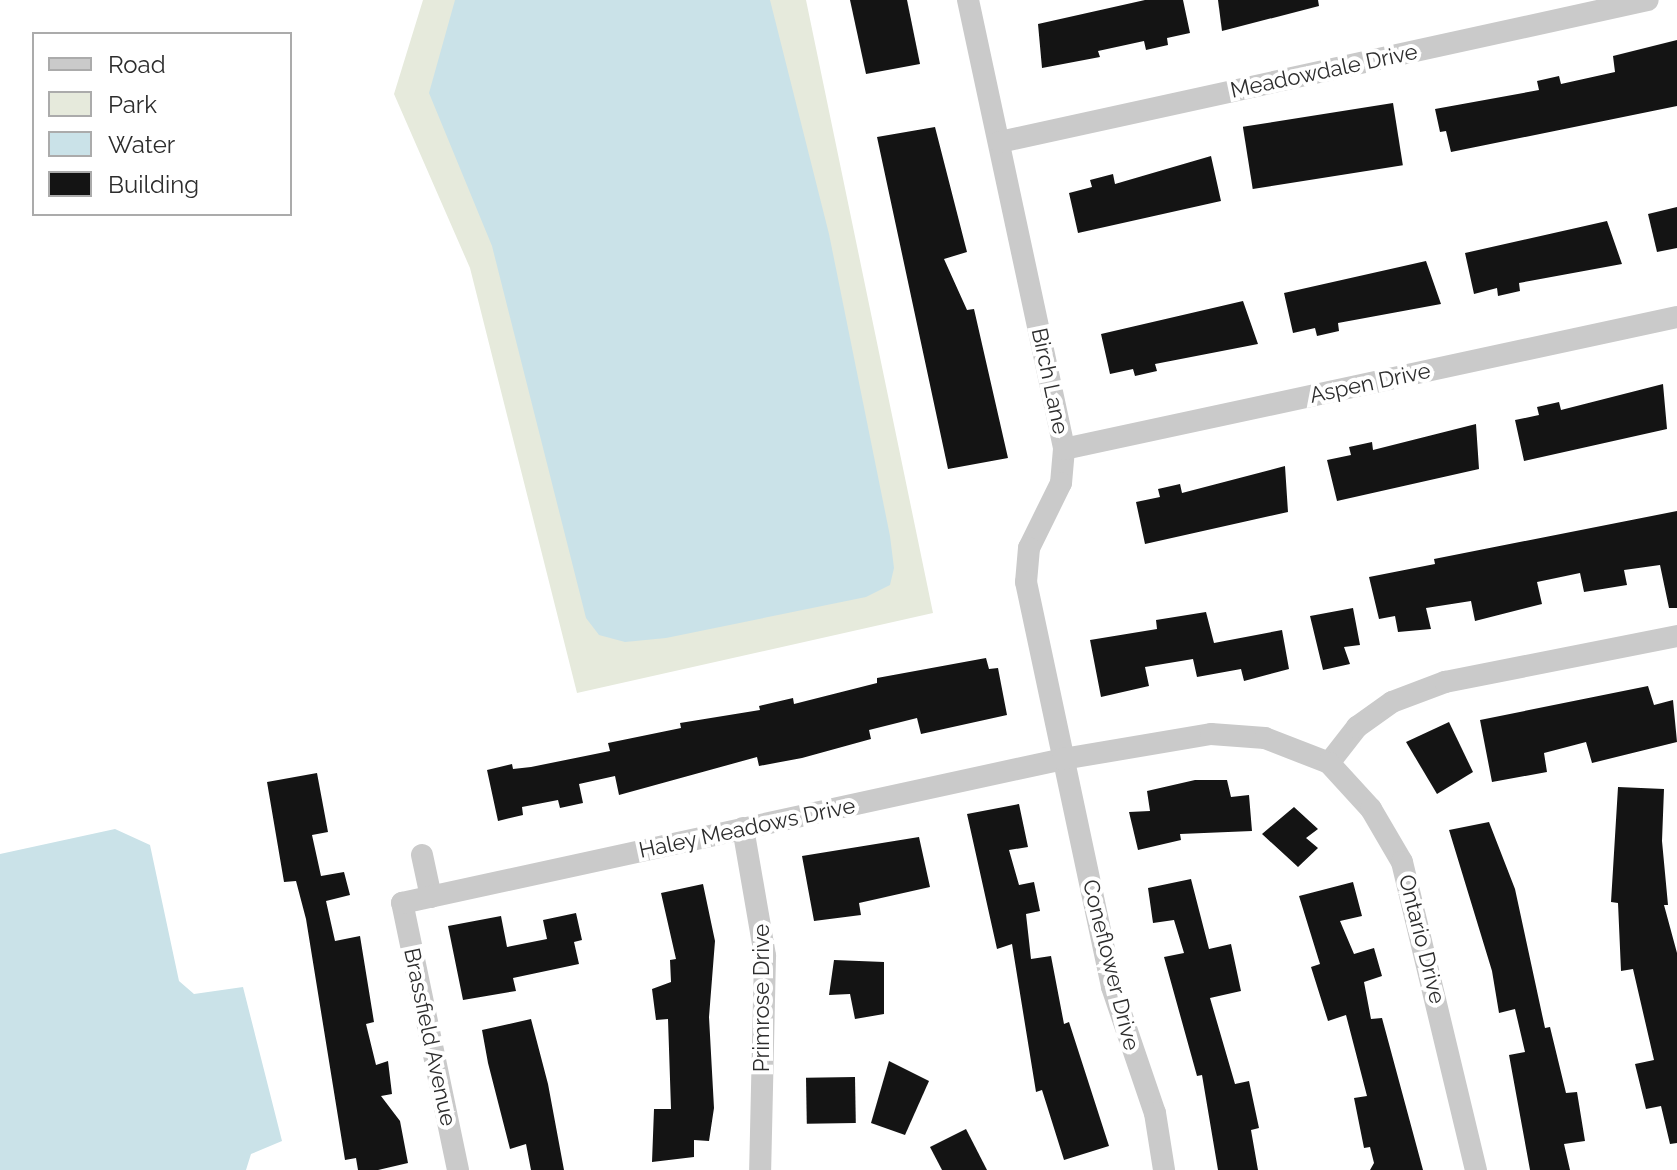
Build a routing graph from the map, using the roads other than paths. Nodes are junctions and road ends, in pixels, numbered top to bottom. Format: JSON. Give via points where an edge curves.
{"nodes":[{"id":1,"x":968,"y":0,"type":"edge"},
{"id":2,"x":1648,"y":0,"type":"edge"},
{"id":3,"x":1000,"y":142,"type":"junction"},
{"id":4,"x":1677,"y":317,"type":"edge"},
{"id":5,"x":1064,"y":449,"type":"junction"},
{"id":6,"x":1677,"y":636,"type":"edge"},
{"id":7,"x":1063,"y":759,"type":"junction"},
{"id":8,"x":1329,"y":763,"type":"junction"},
{"id":9,"x":743,"y":828,"type":"junction"},
{"id":10,"x":422,"y":855,"type":"dead end"},
{"id":11,"x":431,"y":897,"type":"junction"},
{"id":12,"x":402,"y":903,"type":"joint"},
{"id":13,"x":458,"y":1170,"type":"edge"},
{"id":14,"x":760,"y":1170,"type":"edge"},
{"id":15,"x":1164,"y":1170,"type":"edge"},
{"id":16,"x":1476,"y":1170,"type":"edge"}],
"edges":[{"from":1,"to":3,"type":"street","name":"Birch Lane"},
{"from":2,"to":3,"type":"street","name":"Meadowdale Drive"},
{"from":3,"to":5,"type":"street","name":"Birch Lane"},
{"from":4,"to":5,"type":"street","name":"Aspen Drive"},
{"from":5,"to":7,"type":"street","name":"Birch Lane","via":[[1061,483],[1029,548],[1026,582]]},
{"from":6,"to":8,"type":"street","via":[[1432,687],[1392,702],[1357,727]]},
{"from":7,"to":8,"type":"street","name":"Ontario Drive","via":[[1211,734],[1265,738]]},
{"from":7,"to":9,"type":"street","name":"Haley Meadows Drive"},
{"from":7,"to":15,"type":"street","name":"Coneflower Drive","via":[[1112,987],[1155,1113]]},
{"from":8,"to":16,"type":"street","name":"Ontario Drive","via":[[1371,809],[1402,862]]},
{"from":9,"to":11,"type":"street","name":"Haley Meadows Drive"},
{"from":9,"to":14,"type":"street","name":"Primrose Drive","via":[[765,956]]},
{"from":10,"to":11,"type":"street"},
{"from":11,"to":12,"type":"street","name":"Haley Meadows Drive"},
{"from":12,"to":13,"type":"street","name":"Brassfield Avenue"}]}
